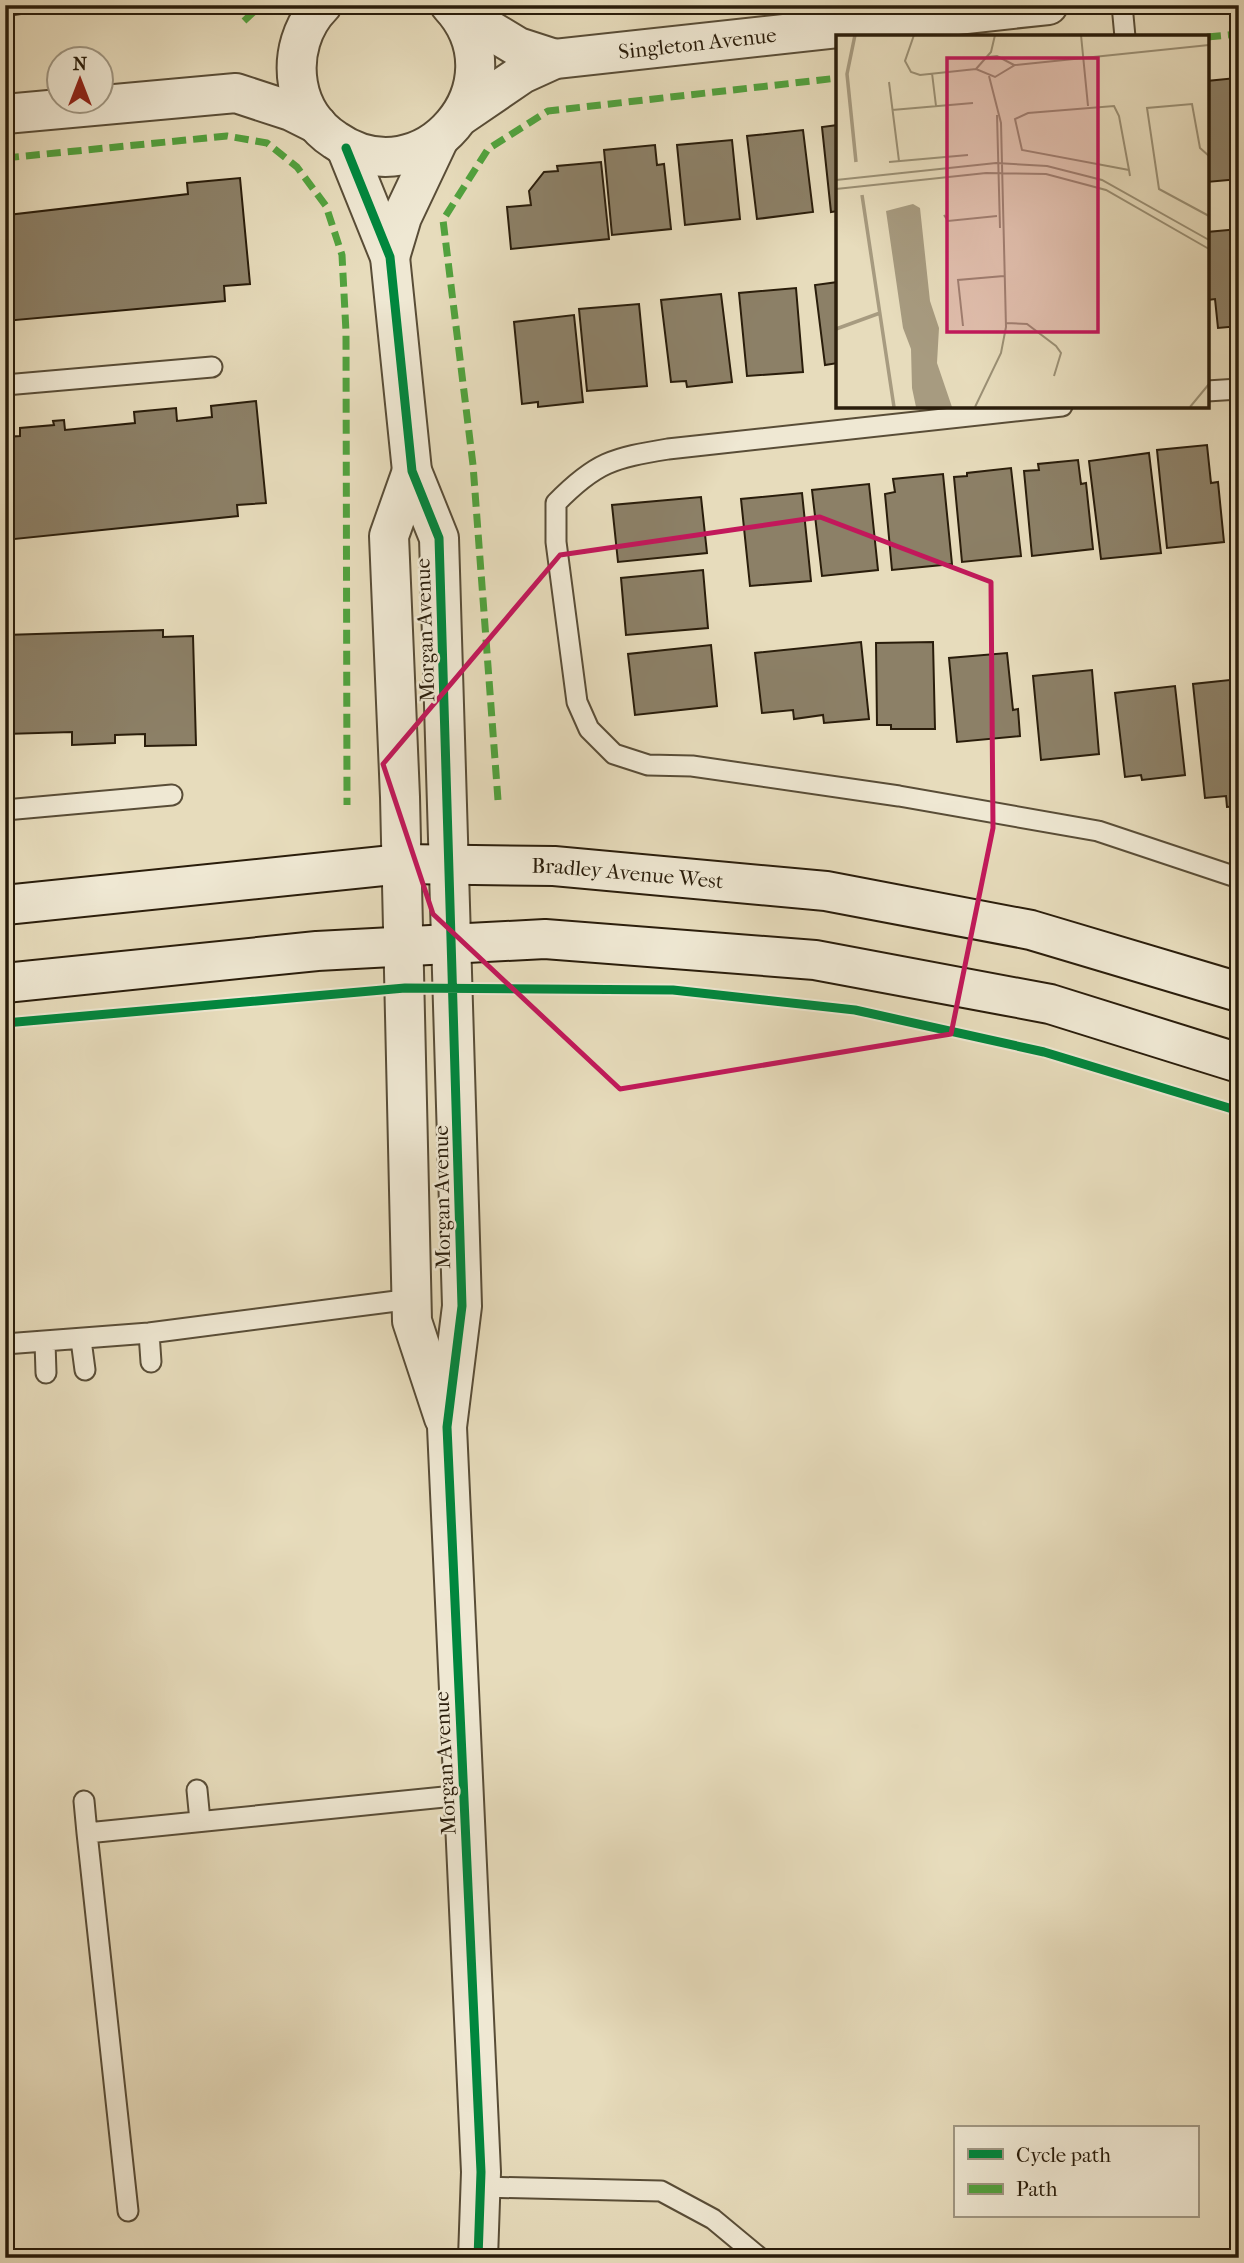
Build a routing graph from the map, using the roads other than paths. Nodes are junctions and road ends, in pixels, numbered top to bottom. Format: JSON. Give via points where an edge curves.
{"nodes":[{"id":1,"x":1048,"y":5,"type":"edge"},
{"id":2,"x":1122,"y":5,"type":"edge"},
{"id":3,"x":451,"y":7,"type":"edge"},
{"id":4,"x":313,"y":19,"type":"edge"},
{"id":5,"x":1125,"y":35,"type":"edge"},
{"id":6,"x":555,"y":59,"type":"junction"},
{"id":7,"x":236,"y":93,"type":"junction"},
{"id":8,"x":5,"y":114,"type":"edge"},
{"id":9,"x":317,"y":124,"type":"junction"},
{"id":10,"x":450,"y":128,"type":"junction"},
{"id":11,"x":346,"y":148,"type":"junction"},
{"id":12,"x":390,"y":257,"type":"junction"},
{"id":13,"x":212,"y":367,"type":"dead end"},
{"id":14,"x":5,"y":385,"type":"edge"},
{"id":15,"x":1239,"y":389,"type":"edge"},
{"id":16,"x":1209,"y":391,"type":"edge"},
{"id":17,"x":1044,"y":408,"type":"edge"},
{"id":18,"x":412,"y":471,"type":"junction"},
{"id":19,"x":173,"y":795,"type":"dead end"},
{"id":20,"x":5,"y":810,"type":"edge"},
{"id":21,"x":451,"y":863,"type":"junction"},
{"id":22,"x":402,"y":864,"type":"junction"},
{"id":23,"x":1239,"y":878,"type":"edge"},
{"id":24,"x":5,"y":905,"type":"edge"},
{"id":25,"x":453,"y":943,"type":"junction"},
{"id":26,"x":404,"y":945,"type":"junction"},
{"id":27,"x":5,"y":983,"type":"edge"},
{"id":28,"x":1239,"y":992,"type":"edge"},
{"id":29,"x":1239,"y":1063,"type":"edge"},
{"id":30,"x":412,"y":1298,"type":"junction"},
{"id":31,"x":149,"y":1333,"type":"junction"},
{"id":32,"x":81,"y":1340,"type":"junction"},
{"id":33,"x":45,"y":1342,"type":"junction"},
{"id":34,"x":5,"y":1344,"type":"edge"},
{"id":35,"x":151,"y":1362,"type":"dead end"},
{"id":36,"x":85,"y":1370,"type":"dead end"},
{"id":37,"x":47,"y":1373,"type":"dead end"},
{"id":38,"x":447,"y":1427,"type":"junction"},
{"id":39,"x":197,"y":1790,"type":"dead end"},
{"id":40,"x":464,"y":1795,"type":"junction"},
{"id":41,"x":84,"y":1801,"type":"dead end"},
{"id":42,"x":200,"y":1821,"type":"junction"},
{"id":43,"x":87,"y":1833,"type":"junction"},
{"id":44,"x":481,"y":2187,"type":"junction"},
{"id":45,"x":128,"y":2211,"type":"dead end"},
{"id":46,"x":478,"y":2258,"type":"edge"},
{"id":47,"x":760,"y":2258,"type":"edge"}],
"edges":[{"from":1,"to":6,"type":"street","name":"Singleton Avenue"},
{"from":2,"to":5,"type":"lane"},
{"from":3,"to":6,"type":"street","name":"Singleton Avenue","via":[[518,47]]},
{"from":3,"to":10,"type":"street","name":"Morgan Avenue","via":[[466,27],[474,60],[471,94]]},
{"from":4,"to":7,"type":"street","via":[[261,76]]},
{"from":4,"to":9,"type":"street","via":[[295,71],[300,95]]},
{"from":6,"to":10,"type":"street","name":"Singleton Avenue","via":[[522,74]]},
{"from":7,"to":8,"type":"street"},
{"from":7,"to":9,"type":"street"},
{"from":9,"to":11,"type":"street"},
{"from":10,"to":11,"type":"street","name":"Singleton Avenue","via":[[416,152],[393,157],[369,156]]},
{"from":10,"to":12,"type":"street","name":"Morgan Avenue","via":[[402,217]]},
{"from":11,"to":12,"type":"street","name":"Morgan Avenue"},
{"from":12,"to":18,"type":"street","name":"Morgan Avenue"},
{"from":13,"to":14,"type":"lane"},
{"from":15,"to":16,"type":"lane"},
{"from":17,"to":23,"type":"lane","via":[[668,449],[618,458],[581,478],[556,503],[556,542],[577,702],[589,729],[614,754],[648,765],[692,766],[899,796],[1098,831]]},
{"from":18,"to":21,"type":"street","name":"Morgan Avenue","via":[[439,538]]},
{"from":18,"to":22,"type":"street","name":"Morgan Avenue","via":[[389,536]]},
{"from":19,"to":20,"type":"lane"},
{"from":21,"to":22,"type":"street","name":"Bradley Avenue West"},
{"from":21,"to":25,"type":"street","name":"Morgan Avenue"},
{"from":21,"to":28,"type":"street","name":"Bradley Avenue West","via":[[554,866],[825,891],[1031,930]]},
{"from":22,"to":24,"type":"street","name":"Bradley Avenue West"},
{"from":22,"to":26,"type":"street","name":"Morgan Avenue"},
{"from":25,"to":26,"type":"street"},
{"from":25,"to":29,"type":"street","via":[[545,939],[814,960],[1051,1004]]},
{"from":25,"to":38,"type":"street","name":"Morgan Avenue","via":[[462,1306]]},
{"from":26,"to":27,"type":"street"},
{"from":26,"to":30,"type":"street","name":"Morgan Avenue"},
{"from":30,"to":31,"type":"lane"},
{"from":30,"to":38,"type":"street","name":"Morgan Avenue","via":[[412,1321]]},
{"from":31,"to":32,"type":"lane"},
{"from":31,"to":35,"type":"lane"},
{"from":32,"to":33,"type":"lane"},
{"from":32,"to":36,"type":"lane"},
{"from":33,"to":34,"type":"lane"},
{"from":33,"to":37,"type":"lane"},
{"from":38,"to":40,"type":"street","name":"Morgan Avenue"},
{"from":39,"to":42,"type":"lane"},
{"from":40,"to":42,"type":"lane"},
{"from":40,"to":44,"type":"street","name":"Morgan Avenue"},
{"from":41,"to":43,"type":"lane"},
{"from":42,"to":43,"type":"lane"},
{"from":43,"to":45,"type":"lane"},
{"from":44,"to":46,"type":"street","name":"Morgan Avenue"},
{"from":44,"to":47,"type":"lane","via":[[661,2192],[713,2219]]}]}
